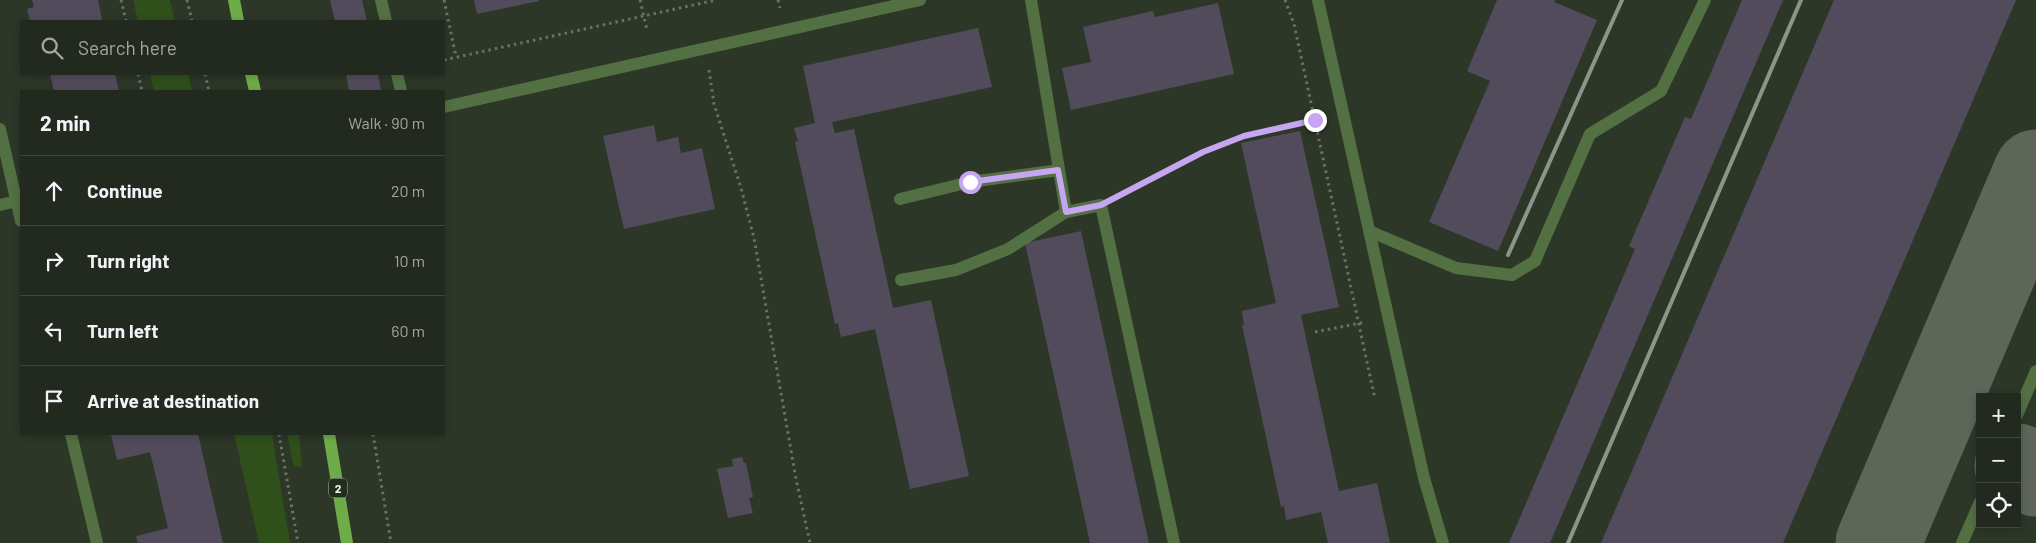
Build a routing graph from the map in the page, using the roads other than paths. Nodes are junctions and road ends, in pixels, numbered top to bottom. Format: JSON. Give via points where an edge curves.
{"nodes":[{"id":1,"x":234,"y":0,"type":"edge"},
{"id":2,"x":381,"y":0,"type":"edge"},
{"id":3,"x":920,"y":0,"type":"edge"},
{"id":4,"x":1031,"y":0,"type":"edge"},
{"id":5,"x":1318,"y":0,"type":"edge"},
{"id":6,"x":1706,"y":0,"type":"edge"},
{"id":7,"x":899,"y":2,"type":"edge"},
{"id":8,"x":238,"y":20,"type":"edge"},
{"id":9,"x":386,"y":20,"type":"edge"},
{"id":10,"x":251,"y":75,"type":"edge"},
{"id":11,"x":397,"y":75,"type":"edge"},
{"id":12,"x":255,"y":90,"type":"edge"},
{"id":13,"x":401,"y":90,"type":"edge"},
{"id":14,"x":445,"y":107,"type":"edge"},
{"id":15,"x":0,"y":130,"type":"edge"},
{"id":16,"x":1058,"y":170,"type":"junction"},
{"id":17,"x":900,"y":199,"type":"dead end"},
{"id":18,"x":19,"y":200,"type":"edge"},
{"id":19,"x":0,"y":205,"type":"edge"},
{"id":20,"x":1066,"y":212,"type":"junction"},
{"id":21,"x":1369,"y":231,"type":"junction"},
{"id":22,"x":901,"y":280,"type":"dead end"},
{"id":23,"x":2036,"y":371,"type":"edge"},
{"id":24,"x":2021,"y":405,"type":"edge"},
{"id":25,"x":72,"y":435,"type":"edge"},
{"id":26,"x":329,"y":435,"type":"edge"},
{"id":27,"x":1976,"y":511,"type":"edge"},
{"id":28,"x":97,"y":543,"type":"edge"},
{"id":29,"x":347,"y":543,"type":"edge"},
{"id":30,"x":1174,"y":543,"type":"edge"},
{"id":31,"x":1443,"y":543,"type":"edge"},
{"id":32,"x":1962,"y":543,"type":"edge"}],
"edges":[{"from":1,"to":8,"type":"main road"},
{"from":2,"to":9,"type":"street"},
{"from":3,"to":7,"type":"street"},
{"from":4,"to":16,"type":"street"},
{"from":5,"to":21,"type":"street"},
{"from":6,"to":21,"type":"street","via":[[1661,91],[1590,134],[1535,261],[1512,275],[1456,268]]},
{"from":7,"to":14,"type":"street"},
{"from":10,"to":12,"type":"main road"},
{"from":11,"to":13,"type":"street"},
{"from":15,"to":18,"type":"street"},
{"from":16,"to":17,"type":"street","via":[[970,182]]},
{"from":16,"to":20,"type":"street"},
{"from":18,"to":19,"type":"street"},
{"from":20,"to":22,"type":"street","via":[[1008,249],[956,270]]},
{"from":20,"to":30,"type":"street","via":[[1101,205]]},
{"from":21,"to":31,"type":"street","via":[[1424,478]]},
{"from":23,"to":24,"type":"street"},
{"from":25,"to":28,"type":"street"},
{"from":26,"to":29,"type":"main road","number":"2"},
{"from":27,"to":32,"type":"street"}]}
